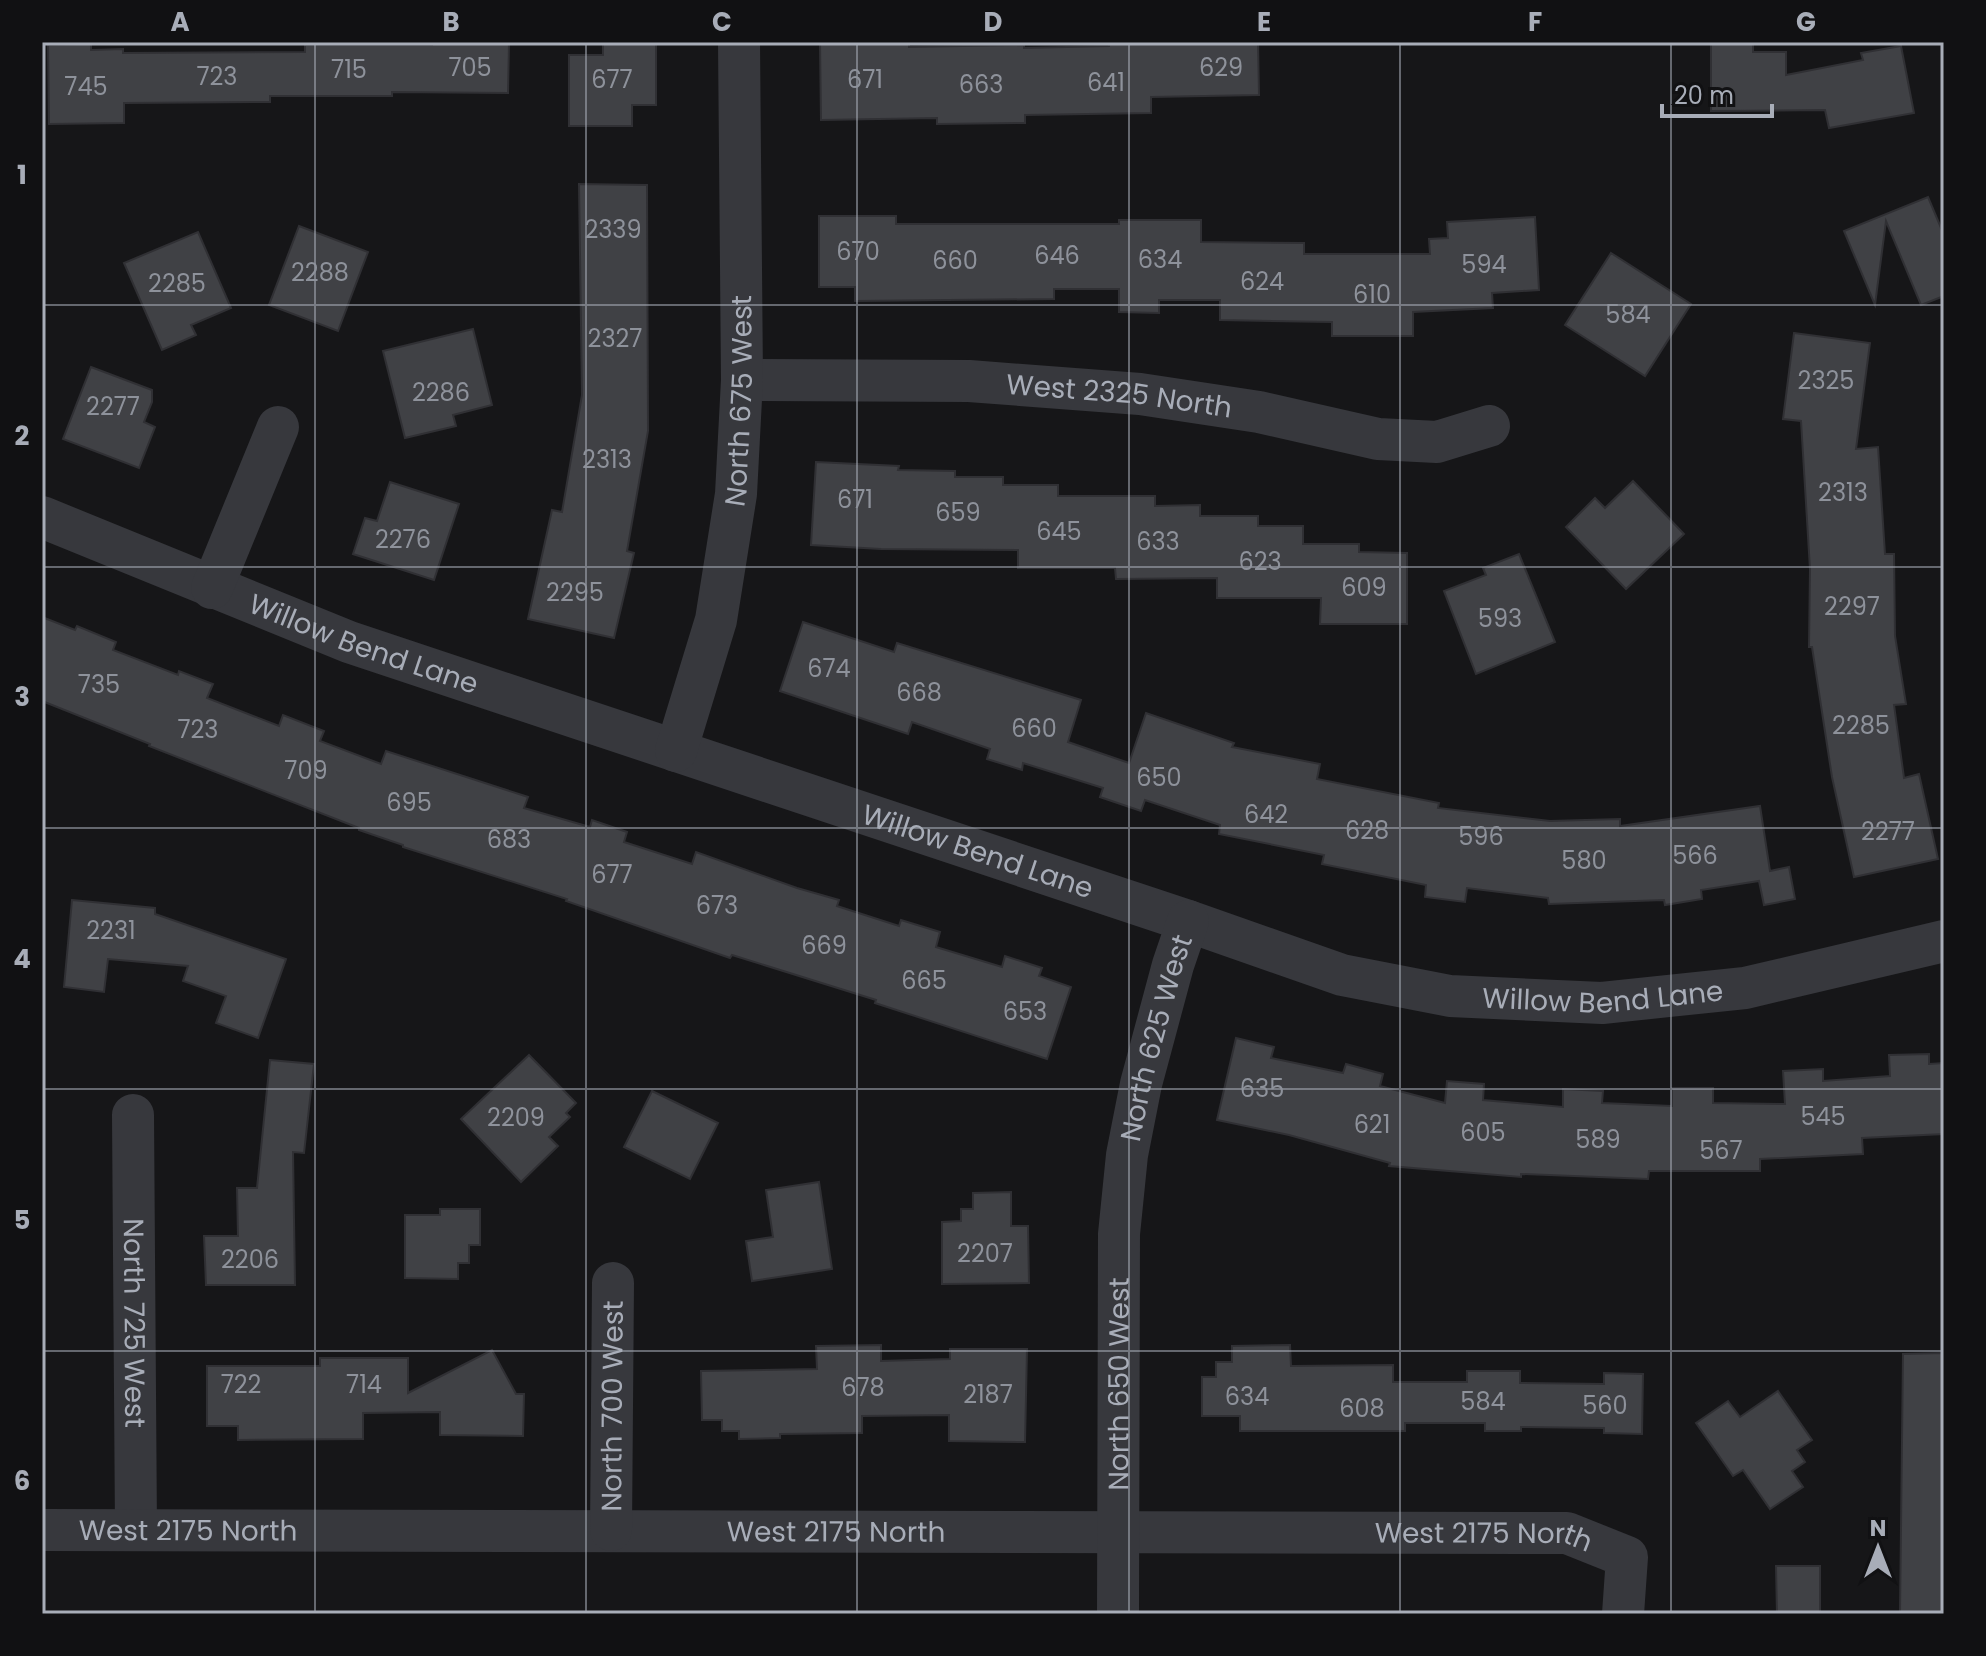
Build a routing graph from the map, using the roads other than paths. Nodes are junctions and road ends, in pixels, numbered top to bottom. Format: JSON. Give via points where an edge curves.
{"nodes":[{"id":1,"x":739,"y":42,"type":"edge"},
{"id":2,"x":742,"y":380,"type":"junction"},
{"id":3,"x":1489,"y":426,"type":"dead end"},
{"id":4,"x":278,"y":427,"type":"dead end"},
{"id":5,"x":42,"y":517,"type":"edge"},
{"id":6,"x":212,"y":588,"type":"junction"},
{"id":7,"x":676,"y":751,"type":"junction"},
{"id":8,"x":1188,"y":921,"type":"junction"},
{"id":9,"x":1944,"y":941,"type":"edge"},
{"id":10,"x":133,"y":1115,"type":"dead end"},
{"id":11,"x":1127,"y":1155,"type":"joint"},
{"id":12,"x":613,"y":1283,"type":"dead end"},
{"id":13,"x":42,"y":1530,"type":"edge"},
{"id":14,"x":136,"y":1530,"type":"junction"},
{"id":15,"x":611,"y":1530,"type":"junction"},
{"id":16,"x":1116,"y":1533,"type":"junction"},
{"id":17,"x":1118,"y":1614,"type":"edge"},
{"id":18,"x":1623,"y":1614,"type":"edge"}],
"edges":[{"from":1,"to":2,"type":"street","name":"North 675 West"},
{"from":2,"to":3,"type":"street","name":"West 2325 North","via":[[969,381],[1140,394],[1259,412],[1378,439],[1437,442]]},
{"from":2,"to":7,"type":"street","name":"North 675 West","via":[[736,494],[716,620]]},
{"from":4,"to":6,"type":"street"},
{"from":5,"to":6,"type":"street","name":"Willow Bend Lane"},
{"from":6,"to":7,"type":"street","name":"Willow Bend Lane","via":[[349,642]]},
{"from":7,"to":8,"type":"street","name":"Willow Bend Lane"},
{"from":8,"to":9,"type":"street","name":"Willow Bend Lane","via":[[1342,975],[1450,996],[1602,1003],[1745,988]]},
{"from":8,"to":11,"type":"street","name":"North 625 West","via":[[1141,1084]]},
{"from":10,"to":14,"type":"street","name":"North 725 West"},
{"from":11,"to":16,"type":"street","name":"North 650 West","via":[[1119,1234]]},
{"from":12,"to":15,"type":"street","name":"North 700 West"},
{"from":13,"to":14,"type":"street","name":"West 2175 North"},
{"from":14,"to":15,"type":"street","name":"West 2175 North"},
{"from":15,"to":16,"type":"street","name":"West 2175 North"},
{"from":16,"to":17,"type":"street","name":"North 650 West"},
{"from":16,"to":18,"type":"street","name":"West 2175 North","via":[[1567,1533],[1627,1557]]}]}
